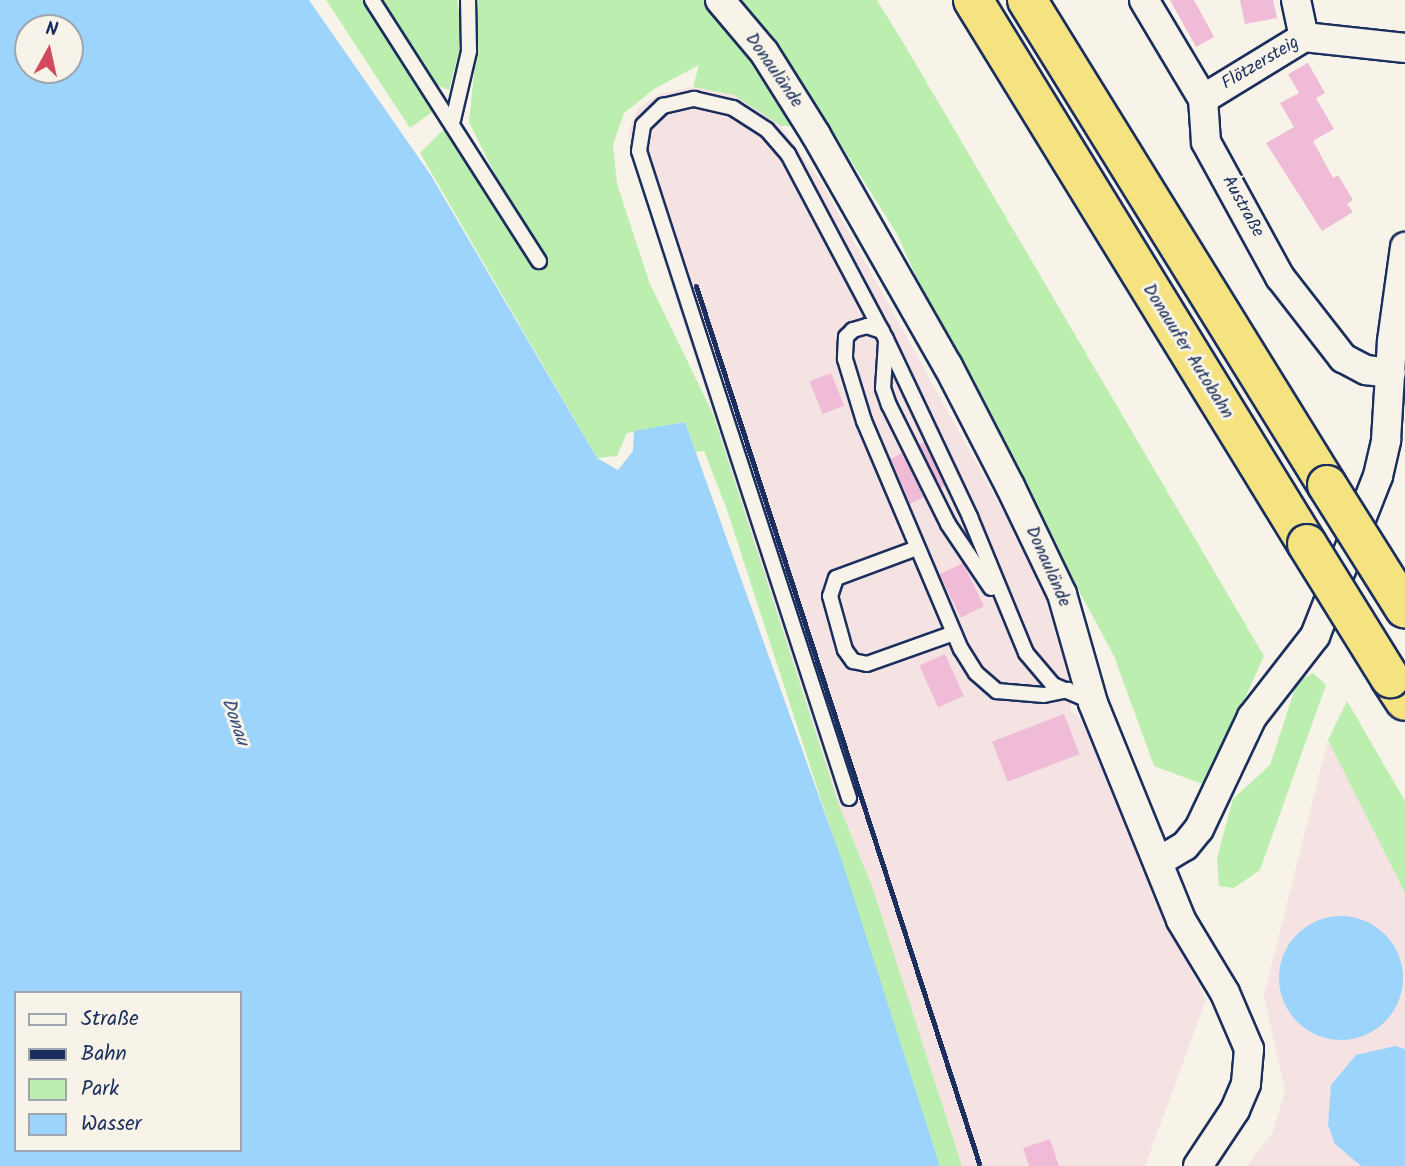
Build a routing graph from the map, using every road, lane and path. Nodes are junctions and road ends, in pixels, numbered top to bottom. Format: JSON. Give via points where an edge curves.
{"nodes":[{"id":1,"x":372,"y":0,"type":"edge"},
{"id":2,"x":468,"y":0,"type":"edge"},
{"id":3,"x":720,"y":0,"type":"edge"},
{"id":4,"x":973,"y":0,"type":"edge"},
{"id":5,"x":1027,"y":0,"type":"edge"},
{"id":6,"x":1144,"y":0,"type":"edge"},
{"id":7,"x":1296,"y":0,"type":"edge"},
{"id":8,"x":1304,"y":37,"type":"junction"},
{"id":9,"x":1405,"y":48,"type":"edge"},
{"id":10,"x":1203,"y":99,"type":"junction"},
{"id":11,"x":453,"y":120,"type":"junction"},
{"id":12,"x":1405,"y":247,"type":"edge"},
{"id":13,"x":539,"y":261,"type":"dead end"},
{"id":14,"x":884,"y":335,"type":"junction"},
{"id":15,"x":1391,"y":373,"type":"junction"},
{"id":16,"x":1327,"y":485,"type":"junction"},
{"id":17,"x":917,"y":548,"type":"junction"},
{"id":18,"x":1405,"y":559,"type":"edge"},
{"id":19,"x":1005,"y":609,"type":"junction"},
{"id":20,"x":1405,"y":609,"type":"edge"},
{"id":21,"x":954,"y":633,"type":"junction"},
{"id":22,"x":1398,"y":690,"type":"edge"},
{"id":23,"x":1081,"y":696,"type":"junction"},
{"id":24,"x":849,"y":798,"type":"dead end"},
{"id":25,"x":1158,"y":862,"type":"junction"},
{"id":26,"x":1198,"y":1166,"type":"edge"}],
"edges":[{"from":1,"to":11,"type":"lane","via":[[419,76]]},
{"from":2,"to":11,"type":"lane","via":[[469,51]]},
{"from":3,"to":23,"type":"street","name":"Donaulände","via":[[764,52],[816,135],[948,366],[1062,594]]},
{"from":4,"to":22,"type":"highway","name":"Donauufer Autobahn","bridge":true},
{"from":5,"to":16,"type":"highway"},
{"from":6,"to":10,"type":"street","name":"Austraße"},
{"from":7,"to":8,"type":"street"},
{"from":8,"to":9,"type":"street","name":"Flötzersteig"},
{"from":8,"to":10,"type":"street","name":"Flötzersteig"},
{"from":10,"to":15,"type":"street","name":"Austraße","via":[[1206,142],[1280,277],[1343,358],[1366,370]]},
{"from":11,"to":13,"type":"lane"},
{"from":12,"to":15,"type":"street"},
{"from":14,"to":17,"type":"lane","via":[[867,326],[853,330],[846,337],[845,359],[864,421]]},
{"from":14,"to":19,"type":"lane","via":[[970,517]]},
{"from":14,"to":19,"type":"lane","via":[[883,388],[889,405],[948,524]]},
{"from":14,"to":24,"type":"lane","via":[[788,154],[767,130],[714,102],[677,102],[651,114],[639,136],[639,151]]},
{"from":15,"to":25,"type":"street","via":[[1389,418],[1378,476],[1315,636],[1252,717],[1199,829],[1185,846]]},
{"from":16,"to":18,"type":"highway","bridge":true},
{"from":16,"to":20,"type":"highway","bridge":true},
{"from":17,"to":21,"type":"lane"},
{"from":17,"to":21,"type":"lane","via":[[836,578],[830,596],[845,650],[853,662],[867,664]]},
{"from":19,"to":23,"type":"lane","via":[[1043,676]]},
{"from":21,"to":23,"type":"lane","via":[[976,673],[997,691]]},
{"from":23,"to":25,"type":"street","name":"Donaulände"},
{"from":25,"to":26,"type":"street","name":"Donaulände","via":[[1181,920],[1250,1049],[1246,1084],[1235,1110]]}]}
